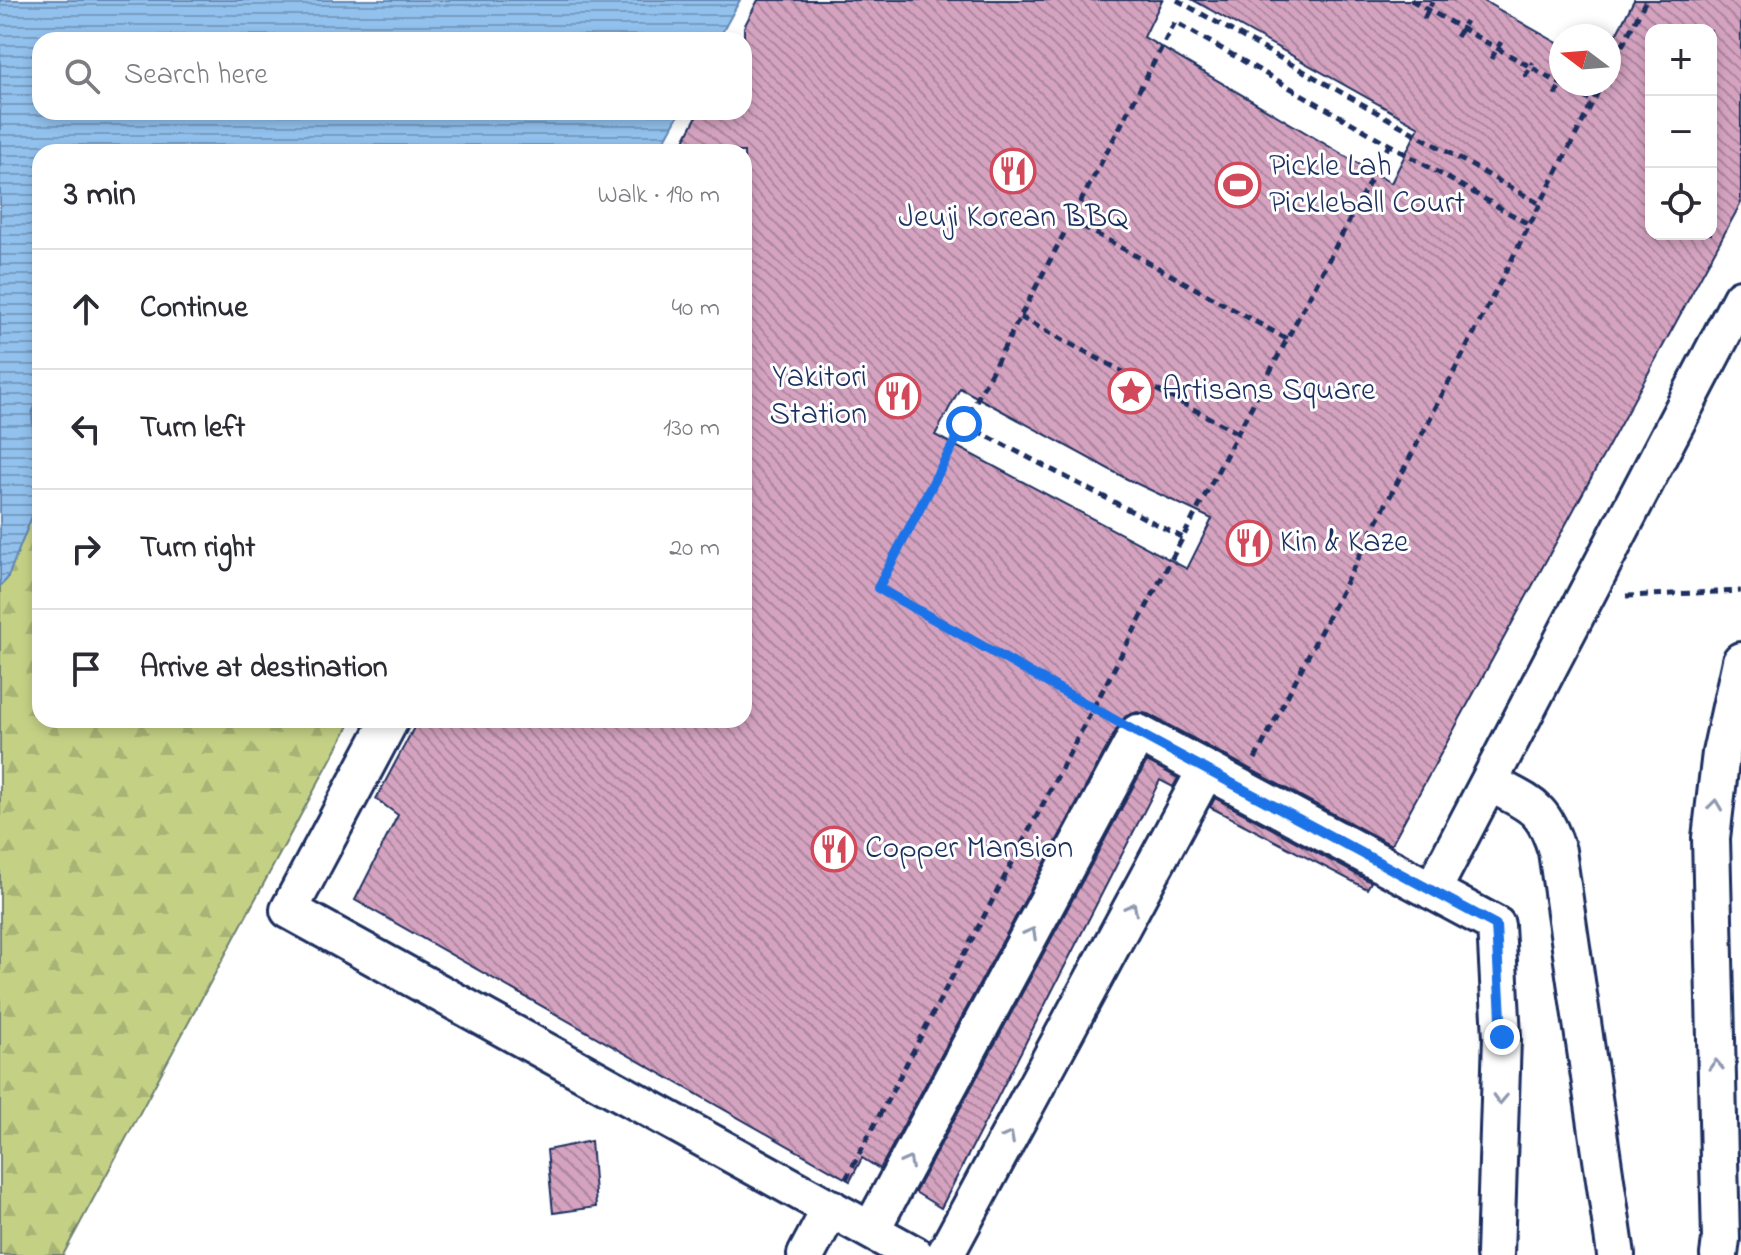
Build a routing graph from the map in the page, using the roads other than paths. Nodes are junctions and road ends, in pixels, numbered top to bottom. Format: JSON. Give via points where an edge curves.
{"nodes":[{"id":1,"x":1741,"y":298,"type":"edge"},
{"id":2,"x":1741,"y":661,"type":"edge"},
{"id":3,"x":386,"y":728,"type":"edge"},
{"id":4,"x":1206,"y":770,"type":"junction"},
{"id":5,"x":1489,"y":782,"type":"junction"},
{"id":6,"x":1432,"y":891,"type":"junction"},
{"id":7,"x":831,"y":1208,"type":"junction"},
{"id":8,"x":871,"y":1230,"type":"junction"},
{"id":9,"x":806,"y":1255,"type":"edge"},
{"id":10,"x":915,"y":1255,"type":"edge"},
{"id":11,"x":945,"y":1255,"type":"edge"},
{"id":12,"x":1495,"y":1255,"type":"edge"},
{"id":13,"x":1616,"y":1255,"type":"edge"},
{"id":14,"x":1719,"y":1255,"type":"edge"}],
"edges":[{"from":1,"to":5,"type":"lane"},
{"from":14,"to":2,"type":"lane","one_way":true,"via":[[1711,838],[1721,753]]},
{"from":3,"to":7,"type":"lane","via":[[289,910]]},
{"from":4,"to":6,"type":"lane"},
{"from":8,"to":4,"type":"lane","one_way":true,"via":[[1138,733]]},
{"from":11,"to":4,"type":"lane","one_way":true},
{"from":5,"to":6,"type":"lane"},
{"from":5,"to":13,"type":"lane","via":[[1540,812],[1557,851]]},
{"from":6,"to":12,"type":"lane","one_way":true,"via":[[1496,925],[1502,1037]]},
{"from":7,"to":8,"type":"lane"},
{"from":7,"to":9,"type":"lane"},
{"from":8,"to":10,"type":"lane"}]}
